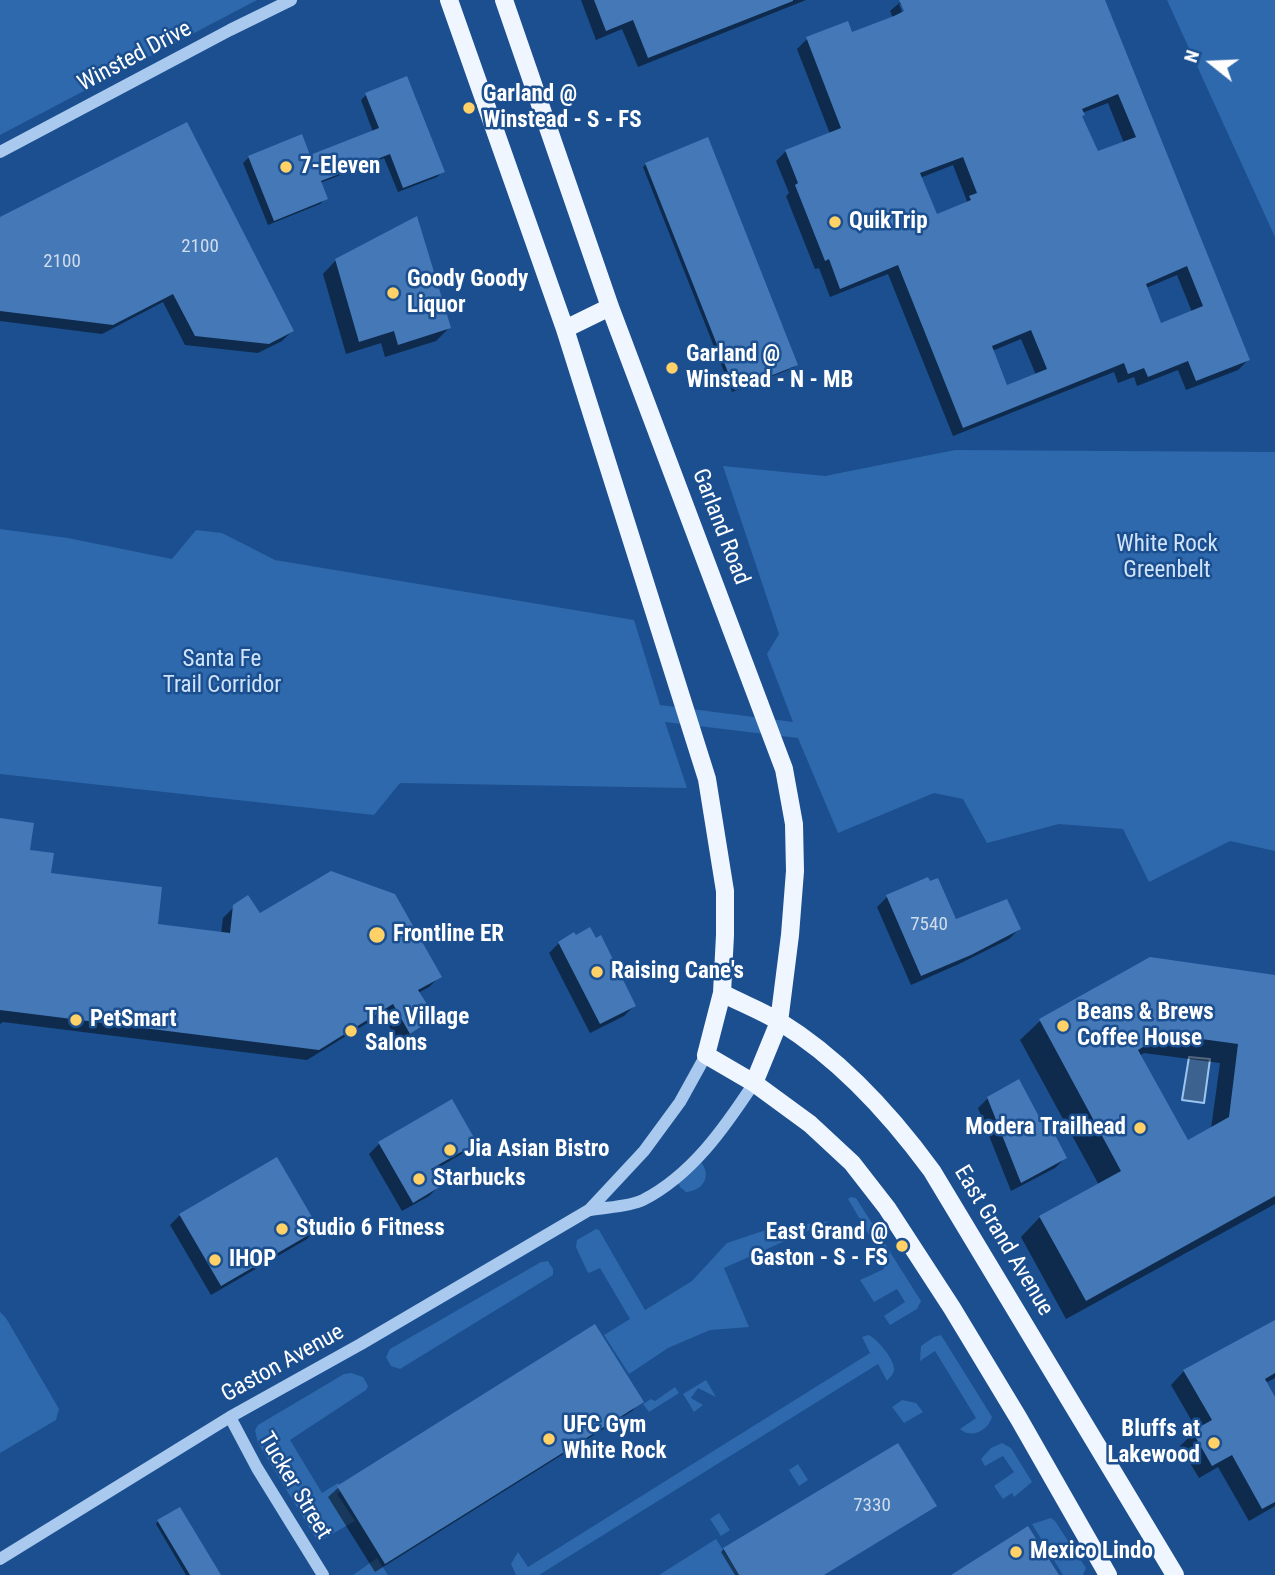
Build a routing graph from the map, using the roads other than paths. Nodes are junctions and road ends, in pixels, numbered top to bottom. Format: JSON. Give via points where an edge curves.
{"nodes":[{"id":1,"x":291,"y":0,"type":"edge"},
{"id":2,"x":449,"y":0,"type":"edge"},
{"id":3,"x":504,"y":0,"type":"edge"},
{"id":4,"x":0,"y":152,"type":"edge"},
{"id":5,"x":610,"y":307,"type":"junction"},
{"id":6,"x":565,"y":329,"type":"junction"},
{"id":7,"x":722,"y":993,"type":"junction"},
{"id":8,"x":779,"y":1022,"type":"junction"},
{"id":9,"x":706,"y":1055,"type":"junction"},
{"id":10,"x":754,"y":1083,"type":"junction"},
{"id":11,"x":589,"y":1210,"type":"junction"},
{"id":12,"x":230,"y":1417,"type":"junction"},
{"id":13,"x":0,"y":1559,"type":"edge"},
{"id":14,"x":323,"y":1575,"type":"edge"},
{"id":15,"x":1108,"y":1575,"type":"edge"},
{"id":16,"x":1175,"y":1575,"type":"edge"}],
"edges":[{"from":1,"to":4,"type":"street","name":"Winsted Drive"},
{"from":2,"to":6,"type":"main road"},
{"from":3,"to":5,"type":"main road","name":"Garland Road"},
{"from":5,"to":6,"type":"main road"},
{"from":5,"to":8,"type":"main road","name":"Garland Road","via":[[784,769],[794,824],[795,871]]},
{"from":6,"to":7,"type":"main road","via":[[707,779],[725,891]]},
{"from":7,"to":8,"type":"main road","name":"East Grand Avenue"},
{"from":7,"to":9,"type":"main road"},
{"from":8,"to":10,"type":"main road","name":"Garland Road"},
{"from":8,"to":16,"type":"main road","name":"East Grand Avenue","via":[[824,1054],[873,1100],[932,1171]]},
{"from":9,"to":10,"type":"main road"},
{"from":9,"to":11,"type":"street","name":"Gaston Avenue","via":[[645,1151]]},
{"from":10,"to":11,"type":"street","name":"Gaston Avenue","via":[[722,1130],[682,1172],[641,1201]]},
{"from":10,"to":15,"type":"main road","via":[[810,1124],[852,1163],[887,1208],[1006,1397]]},
{"from":11,"to":12,"type":"street","name":"Gaston Avenue"},
{"from":12,"to":13,"type":"street","name":"Gaston Avenue"},
{"from":12,"to":14,"type":"street","name":"Tucker Street"}]}
